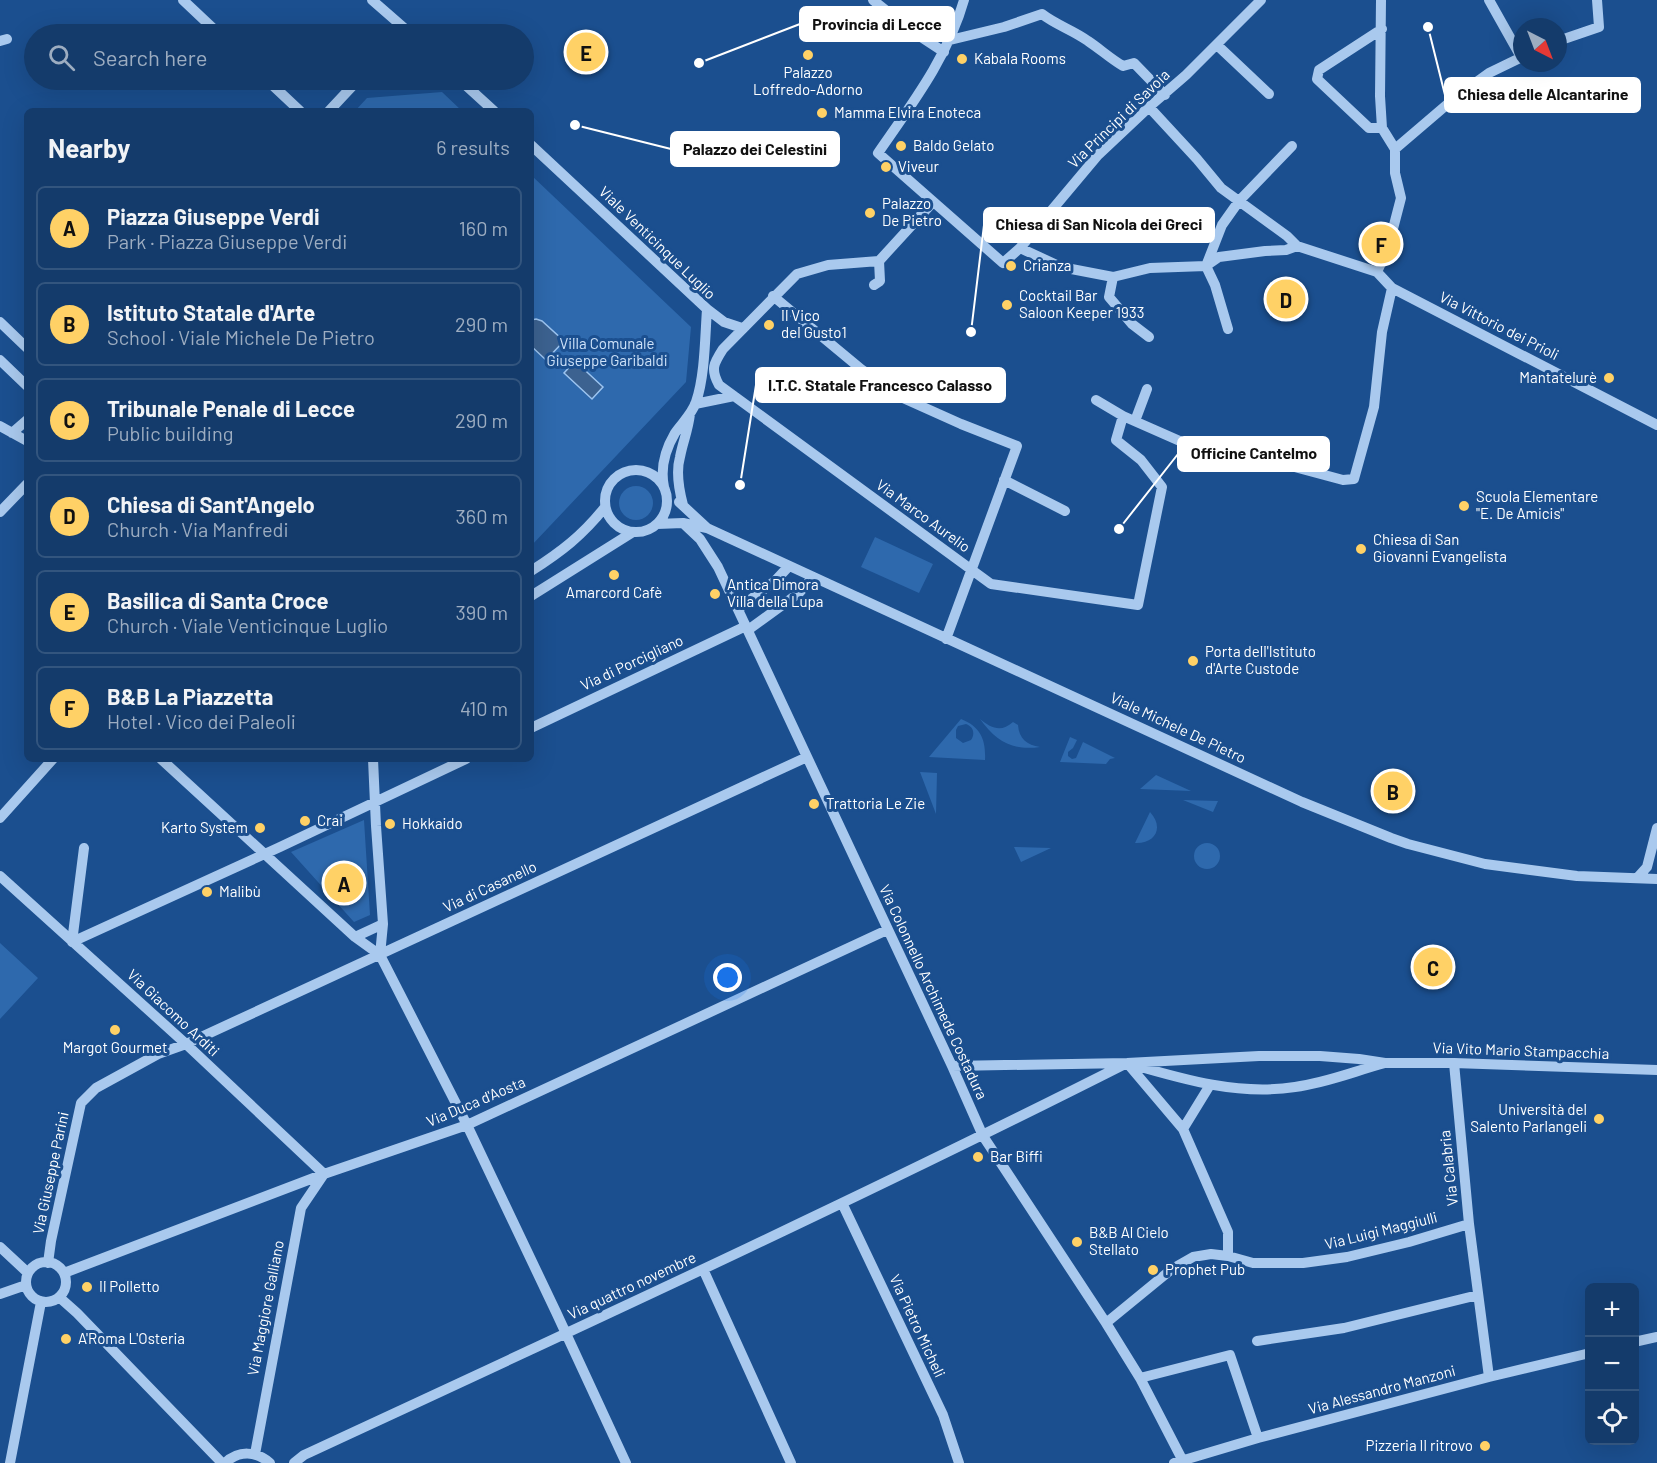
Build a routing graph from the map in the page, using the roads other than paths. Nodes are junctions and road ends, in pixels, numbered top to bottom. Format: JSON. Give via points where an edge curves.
{"nodes":[{"id":1,"x":183,"y":0,"type":"edge"},
{"id":2,"x":372,"y":0,"type":"edge"},
{"id":3,"x":873,"y":0,"type":"edge"},
{"id":4,"x":964,"y":0,"type":"edge"},
{"id":5,"x":1261,"y":0,"type":"edge"},
{"id":6,"x":1381,"y":0,"type":"edge"},
{"id":7,"x":1489,"y":0,"type":"edge"},
{"id":8,"x":1597,"y":0,"type":"edge"},
{"id":9,"x":208,"y":24,"type":"edge"},
{"id":10,"x":396,"y":24,"type":"edge"},
{"id":11,"x":1382,"y":28,"type":"junction"},
{"id":12,"x":1567,"y":38,"type":"edge"},
{"id":13,"x":950,"y":40,"type":"junction"},
{"id":14,"x":1513,"y":43,"type":"edge"},
{"id":15,"x":1217,"y":45,"type":"junction"},
{"id":16,"x":944,"y":52,"type":"junction"},
{"id":17,"x":1513,"y":61,"type":"edge"},
{"id":18,"x":278,"y":90,"type":"edge"},
{"id":19,"x":349,"y":90,"type":"edge"},
{"id":20,"x":471,"y":90,"type":"edge"},
{"id":21,"x":1269,"y":94,"type":"dead end"},
{"id":22,"x":1165,"y":95,"type":"junction"},
{"id":23,"x":1149,"y":107,"type":"junction"},
{"id":24,"x":297,"y":108,"type":"edge"},
{"id":25,"x":332,"y":108,"type":"edge"},
{"id":26,"x":491,"y":108,"type":"edge"},
{"id":27,"x":1383,"y":128,"type":"junction"},
{"id":28,"x":1292,"y":146,"type":"dead end"},
{"id":29,"x":534,"y":147,"type":"edge"},
{"id":30,"x":1395,"y":149,"type":"junction"},
{"id":31,"x":1239,"y":201,"type":"junction"},
{"id":32,"x":933,"y":202,"type":"junction"},
{"id":33,"x":1297,"y":246,"type":"junction"},
{"id":34,"x":1020,"y":248,"type":"junction"},
{"id":35,"x":879,"y":261,"type":"junction"},
{"id":36,"x":1206,"y":266,"type":"junction"},
{"id":37,"x":1377,"y":272,"type":"junction"},
{"id":38,"x":1113,"y":277,"type":"junction"},
{"id":39,"x":874,"y":285,"type":"dead end"},
{"id":40,"x":1392,"y":288,"type":"junction"},
{"id":41,"x":773,"y":296,"type":"junction"},
{"id":42,"x":707,"y":309,"type":"junction"},
{"id":43,"x":0,"y":322,"type":"edge"},
{"id":44,"x":742,"y":328,"type":"junction"},
{"id":45,"x":1228,"y":329,"type":"dead end"},
{"id":46,"x":1149,"y":337,"type":"dead end"},
{"id":47,"x":24,"y":345,"type":"edge"},
{"id":48,"x":0,"y":360,"type":"edge"},
{"id":49,"x":24,"y":383,"type":"edge"},
{"id":50,"x":1147,"y":389,"type":"dead end"},
{"id":51,"x":734,"y":396,"type":"junction"},
{"id":52,"x":1096,"y":400,"type":"dead end"},
{"id":53,"x":693,"y":409,"type":"junction"},
{"id":54,"x":1123,"y":416,"type":"junction"},
{"id":55,"x":1135,"y":421,"type":"junction"},
{"id":56,"x":24,"y":423,"type":"edge"},
{"id":57,"x":1657,"y":425,"type":"edge"},
{"id":58,"x":0,"y":426,"type":"edge"},
{"id":59,"x":12,"y":433,"type":"junction"},
{"id":60,"x":24,"y":439,"type":"edge"},
{"id":61,"x":1004,"y":480,"type":"junction"},
{"id":62,"x":24,"y":487,"type":"edge"},
{"id":63,"x":665,"y":491,"type":"junction"},
{"id":64,"x":683,"y":505,"type":"junction"},
{"id":65,"x":605,"y":507,"type":"junction"},
{"id":66,"x":1065,"y":511,"type":"dead end"},
{"id":67,"x":0,"y":512,"type":"edge"},
{"id":68,"x":683,"y":523,"type":"junction"},
{"id":69,"x":657,"y":524,"type":"junction"},
{"id":70,"x":707,"y":528,"type":"junction"},
{"id":71,"x":633,"y":532,"type":"junction"},
{"id":72,"x":789,"y":566,"type":"junction"},
{"id":73,"x":534,"y":569,"type":"edge"},
{"id":74,"x":972,"y":571,"type":"junction"},
{"id":75,"x":813,"y":577,"type":"junction"},
{"id":76,"x":534,"y":594,"type":"edge"},
{"id":77,"x":738,"y":609,"type":"junction"},
{"id":78,"x":747,"y":628,"type":"junction"},
{"id":79,"x":946,"y":639,"type":"junction"},
{"id":80,"x":534,"y":727,"type":"edge"},
{"id":81,"x":807,"y":757,"type":"junction"},
{"id":82,"x":50,"y":762,"type":"edge"},
{"id":83,"x":164,"y":762,"type":"edge"},
{"id":84,"x":373,"y":762,"type":"edge"},
{"id":85,"x":460,"y":762,"type":"edge"},
{"id":86,"x":374,"y":802,"type":"junction"},
{"id":87,"x":0,"y":818,"type":"edge"},
{"id":88,"x":1657,"y":828,"type":"edge"},
{"id":89,"x":84,"y":848,"type":"dead end"},
{"id":90,"x":265,"y":854,"type":"junction"},
{"id":91,"x":0,"y":876,"type":"edge"},
{"id":92,"x":1637,"y":878,"type":"junction"},
{"id":93,"x":1657,"y":879,"type":"edge"},
{"id":94,"x":383,"y":924,"type":"junction"},
{"id":95,"x":887,"y":930,"type":"junction"},
{"id":96,"x":355,"y":937,"type":"junction"},
{"id":97,"x":72,"y":942,"type":"junction"},
{"id":98,"x":380,"y":955,"type":"junction"},
{"id":99,"x":186,"y":1044,"type":"junction"},
{"id":100,"x":1127,"y":1063,"type":"junction"},
{"id":101,"x":1385,"y":1063,"type":"junction"},
{"id":102,"x":1454,"y":1063,"type":"junction"},
{"id":103,"x":952,"y":1066,"type":"junction"},
{"id":104,"x":1657,"y":1070,"type":"edge"},
{"id":105,"x":1210,"y":1085,"type":"junction"},
{"id":106,"x":467,"y":1125,"type":"junction"},
{"id":107,"x":1183,"y":1129,"type":"junction"},
{"id":108,"x":983,"y":1136,"type":"junction"},
{"id":109,"x":324,"y":1174,"type":"junction"},
{"id":110,"x":842,"y":1203,"type":"junction"},
{"id":111,"x":1469,"y":1224,"type":"junction"},
{"id":112,"x":0,"y":1247,"type":"edge"},
{"id":113,"x":1228,"y":1256,"type":"junction"},
{"id":114,"x":48,"y":1263,"type":"junction"},
{"id":115,"x":703,"y":1269,"type":"junction"},
{"id":116,"x":28,"y":1273,"type":"junction"},
{"id":117,"x":64,"y":1273,"type":"junction"},
{"id":118,"x":26,"y":1285,"type":"junction"},
{"id":119,"x":0,"y":1294,"type":"edge"},
{"id":120,"x":1478,"y":1295,"type":"junction"},
{"id":121,"x":59,"y":1297,"type":"junction"},
{"id":122,"x":41,"y":1302,"type":"junction"},
{"id":123,"x":1106,"y":1323,"type":"junction"},
{"id":124,"x":567,"y":1334,"type":"junction"},
{"id":125,"x":1657,"y":1337,"type":"edge"},
{"id":126,"x":1257,"y":1341,"type":"dead end"},
{"id":127,"x":1639,"y":1341,"type":"edge"},
{"id":128,"x":1585,"y":1354,"type":"edge"},
{"id":129,"x":1489,"y":1377,"type":"junction"},
{"id":130,"x":1140,"y":1378,"type":"junction"},
{"id":131,"x":1258,"y":1438,"type":"junction"},
{"id":132,"x":255,"y":1454,"type":"junction"},
{"id":133,"x":0,"y":1462,"type":"edge"},
{"id":134,"x":1180,"y":1462,"type":"edge"},
{"id":135,"x":8,"y":1463,"type":"edge"},
{"id":136,"x":224,"y":1463,"type":"edge"},
{"id":137,"x":270,"y":1463,"type":"edge"},
{"id":138,"x":294,"y":1463,"type":"edge"},
{"id":139,"x":626,"y":1463,"type":"edge"},
{"id":140,"x":791,"y":1463,"type":"edge"},
{"id":141,"x":959,"y":1463,"type":"edge"}],
"edges":[{"from":1,"to":9,"type":"street"},
{"from":2,"to":10,"type":"street"},
{"from":3,"to":16,"type":"street"},
{"from":4,"to":13,"type":"street"},
{"from":5,"to":15,"type":"street","name":"Via Principi di Savoia"},
{"from":6,"to":11,"type":"street"},
{"from":7,"to":14,"type":"street"},
{"from":8,"to":12,"type":"street","via":[[1599,27]]},
{"from":11,"to":27,"type":"street"},
{"from":11,"to":27,"type":"street","via":[[1319,70],[1317,80],[1369,128]]},
{"from":13,"to":16,"type":"street"},
{"from":13,"to":22,"type":"street","via":[[1042,14],[1123,66],[1134,63]]},
{"from":15,"to":21,"type":"street"},
{"from":15,"to":22,"type":"street","name":"Via Principi di Savoia"},
{"from":16,"to":32,"type":"street","via":[[878,153]]},
{"from":17,"to":30,"type":"street","via":[[1457,96]]},
{"from":18,"to":24,"type":"street"},
{"from":19,"to":25,"type":"street"},
{"from":20,"to":26,"type":"street"},
{"from":22,"to":23,"type":"street","name":"Via Principi di Savoia"},
{"from":23,"to":31,"type":"street","via":[[1221,188]]},
{"from":23,"to":34,"type":"street","name":"Via Principi di Savoia","via":[[1098,155]]},
{"from":27,"to":30,"type":"street"},
{"from":28,"to":31,"type":"street"},
{"from":29,"to":42,"type":"street","name":"Viale Venticinque Luglio"},
{"from":30,"to":37,"type":"street","via":[[1401,198],[1388,248]]},
{"from":31,"to":33,"type":"street"},
{"from":31,"to":36,"type":"street","via":[[1222,225]]},
{"from":32,"to":34,"type":"street","name":"Via Principi di Savoia","via":[[1003,263]]},
{"from":32,"to":35,"type":"street"},
{"from":33,"to":36,"type":"street","via":[[1219,257]]},
{"from":33,"to":37,"type":"street"},
{"from":34,"to":38,"type":"street","via":[[1061,267]]},
{"from":35,"to":39,"type":"street","via":[[880,281]]},
{"from":35,"to":41,"type":"street","via":[[828,265],[796,274]]},
{"from":36,"to":38,"type":"street","via":[[1150,268]]},
{"from":36,"to":45,"type":"street"},
{"from":37,"to":40,"type":"street","name":"Via Vittorio dei Prioli"},
{"from":38,"to":46,"type":"street","via":[[1110,297],[1132,324]]},
{"from":40,"to":55,"type":"street","via":[[1382,332],[1374,407],[1354,478],[1343,480],[1247,454],[1207,453]]},
{"from":40,"to":57,"type":"street","name":"Via Vittorio dei Prioli"},
{"from":41,"to":44,"type":"street"},
{"from":41,"to":61,"type":"street","via":[[861,369],[903,398],[1017,446]]},
{"from":42,"to":44,"type":"street","via":[[724,322]]},
{"from":42,"to":53,"type":"street","name":"Viale Venticinque Luglio","via":[[700,386]]},
{"from":43,"to":47,"type":"street"},
{"from":44,"to":51,"type":"street","name":"Via Marco Aurelio","via":[[714,363],[713,375],[718,385]]},
{"from":48,"to":49,"type":"street"},
{"from":50,"to":55,"type":"street"},
{"from":51,"to":53,"type":"street"},
{"from":51,"to":74,"type":"street","name":"Via Marco Aurelio"},
{"from":52,"to":54,"type":"street"},
{"from":53,"to":63,"type":"street","via":[[674,435],[663,464]]},
{"from":53,"to":64,"type":"street","name":"Viale Venticinque Luglio","via":[[679,459]]},
{"from":54,"to":55,"type":"street"},
{"from":54,"to":74,"type":"street","name":"Via Marco Aurelio","via":[[1116,440],[1141,460],[1162,487],[1138,605],[991,584]]},
{"from":56,"to":59,"type":"street"},
{"from":58,"to":59,"type":"street"},
{"from":59,"to":60,"type":"street"},
{"from":61,"to":66,"type":"street"},
{"from":61,"to":74,"type":"street"},
{"from":62,"to":67,"type":"street"},
{"from":63,"to":64,"type":"street","name":"Viale Michele De Pietro"},
{"from":63,"to":65,"type":"street","via":[[650,474],[631,471],[608,488]]},
{"from":63,"to":69,"type":"street","via":[[666,511]]},
{"from":64,"to":70,"type":"street","name":"Viale Michele De Pietro"},
{"from":65,"to":71,"type":"street","via":[[615,524]]},
{"from":65,"to":73,"type":"street","via":[[579,537]]},
{"from":68,"to":69,"type":"street","name":"Viale Michele De Pietro"},
{"from":68,"to":70,"type":"street","name":"Viale Michele De Pietro"},
{"from":68,"to":77,"type":"street","name":"Via Colonnello Archimede Costadura","via":[[700,539],[718,567]]},
{"from":69,"to":71,"type":"street"},
{"from":70,"to":72,"type":"street","name":"Viale Michele De Pietro"},
{"from":71,"to":76,"type":"street"},
{"from":72,"to":75,"type":"street","name":"Viale Michele De Pietro"},
{"from":72,"to":77,"type":"street","via":[[775,582]]},
{"from":74,"to":79,"type":"street"},
{"from":75,"to":78,"type":"street","name":"Via di Porcigliano","via":[[800,592]]},
{"from":75,"to":79,"type":"street","name":"Viale Michele De Pietro"},
{"from":77,"to":78,"type":"street","name":"Via Colonnello Archimede Costadura"},
{"from":78,"to":80,"type":"street","name":"Via di Porcigliano"},
{"from":78,"to":81,"type":"street","name":"Via Colonnello Archimede Costadura"},
{"from":79,"to":92,"type":"street","name":"Viale Michele De Pietro","via":[[1302,802],[1408,844],[1485,864],[1577,876]]},
{"from":81,"to":95,"type":"street","name":"Via Colonnello Archimede Costadura"},
{"from":81,"to":98,"type":"street","name":"Via di Casanello"},
{"from":82,"to":87,"type":"street"},
{"from":83,"to":90,"type":"street"},
{"from":84,"to":86,"type":"street"},
{"from":85,"to":86,"type":"street"},
{"from":86,"to":90,"type":"street"},
{"from":86,"to":94,"type":"street"},
{"from":88,"to":92,"type":"street","via":[[1647,867]]},
{"from":89,"to":97,"type":"street"},
{"from":90,"to":96,"type":"street"},
{"from":90,"to":97,"type":"street"},
{"from":91,"to":97,"type":"street","name":"Via Giacomo Arditi"},
{"from":92,"to":93,"type":"street","name":"Viale Michele De Pietro"},
{"from":94,"to":96,"type":"street"},
{"from":94,"to":98,"type":"street"},
{"from":95,"to":103,"type":"street","name":"Via Colonnello Archimede Costadura"},
{"from":95,"to":106,"type":"street","name":"Via Duca d'Aosta"},
{"from":96,"to":98,"type":"street"},
{"from":97,"to":99,"type":"street","name":"Via Giacomo Arditi"},
{"from":98,"to":99,"type":"street","name":"Via di Casanello"},
{"from":98,"to":106,"type":"street"},
{"from":99,"to":109,"type":"street","name":"Via Giacomo Arditi"},
{"from":99,"to":114,"type":"street","name":"Via Giuseppe Parini","via":[[96,1088],[81,1103]]},
{"from":100,"to":101,"type":"street","name":"Via Vito Mario Stampacchia","via":[[1320,1056]]},
{"from":100,"to":103,"type":"street","name":"Via Vito Mario Stampacchia"},
{"from":100,"to":105,"type":"street","name":"Via Vito Mario Stampacchia"},
{"from":100,"to":107,"type":"street"},
{"from":100,"to":108,"type":"street","name":"Via Vito Mario Stampacchia"},
{"from":101,"to":102,"type":"street","name":"Via Vito Mario Stampacchia"},
{"from":101,"to":105,"type":"street","name":"Via Vito Mario Stampacchia","via":[[1297,1087],[1268,1090]]},
{"from":102,"to":104,"type":"street","name":"Via Vito Mario Stampacchia"},
{"from":102,"to":111,"type":"street","name":"Via Calabria"},
{"from":103,"to":108,"type":"street","name":"Via Colonnello Archimede Costadura"},
{"from":105,"to":107,"type":"street"},
{"from":106,"to":109,"type":"street","name":"Via Duca d'Aosta"},
{"from":106,"to":124,"type":"street"},
{"from":107,"to":113,"type":"street","via":[[1228,1232]]},
{"from":108,"to":110,"type":"street","name":"Via quattro novembre"},
{"from":108,"to":123,"type":"street","name":"Via Colonnello Archimede Costadura"},
{"from":109,"to":117,"type":"street","name":"Via Duca d'Aosta"},
{"from":109,"to":132,"type":"street","name":"Via Maggiore Galliano","via":[[301,1208]]},
{"from":110,"to":115,"type":"street","name":"Via quattro novembre"},
{"from":110,"to":141,"type":"street","name":"Via Pietro Micheli","via":[[943,1415]]},
{"from":111,"to":113,"type":"street","name":"Via Luigi Maggiulli","via":[[1347,1257],[1303,1263],[1253,1263]]},
{"from":111,"to":120,"type":"street","name":"Via Calabria"},
{"from":112,"to":116,"type":"street"},
{"from":113,"to":123,"type":"street","name":"Via Luigi Maggiulli","via":[[1193,1257],[1172,1269]]},
{"from":114,"to":116,"type":"street","via":[[37,1265]]},
{"from":114,"to":117,"type":"street"},
{"from":115,"to":124,"type":"street","name":"Via quattro novembre"},
{"from":115,"to":140,"type":"street"},
{"from":116,"to":118,"type":"street"},
{"from":117,"to":121,"type":"street","via":[[66,1286]]},
{"from":118,"to":119,"type":"street"},
{"from":118,"to":122,"type":"street","via":[[31,1296]]},
{"from":120,"to":126,"type":"street","via":[[1344,1328]]},
{"from":120,"to":129,"type":"street","name":"Via Calabria"},
{"from":121,"to":122,"type":"street"},
{"from":121,"to":136,"type":"street"},
{"from":122,"to":135,"type":"street"},
{"from":123,"to":130,"type":"street","name":"Via Colonnello Archimede Costadura"},
{"from":124,"to":138,"type":"street","name":"Via quattro novembre"},
{"from":124,"to":139,"type":"street"},
{"from":125,"to":127,"type":"street"},
{"from":128,"to":129,"type":"street","name":"Via Alessandro Manzoni"},
{"from":129,"to":131,"type":"street","name":"Via Alessandro Manzoni"},
{"from":130,"to":131,"type":"street","via":[[1230,1355]]},
{"from":130,"to":134,"type":"street","name":"Via Colonnello Archimede Costadura"},
{"from":131,"to":134,"type":"street","name":"Via Alessandro Manzoni"},
{"from":132,"to":136,"type":"street","via":[[238,1455]]},
{"from":132,"to":137,"type":"street"},
{"from":133,"to":135,"type":"street"}]}
